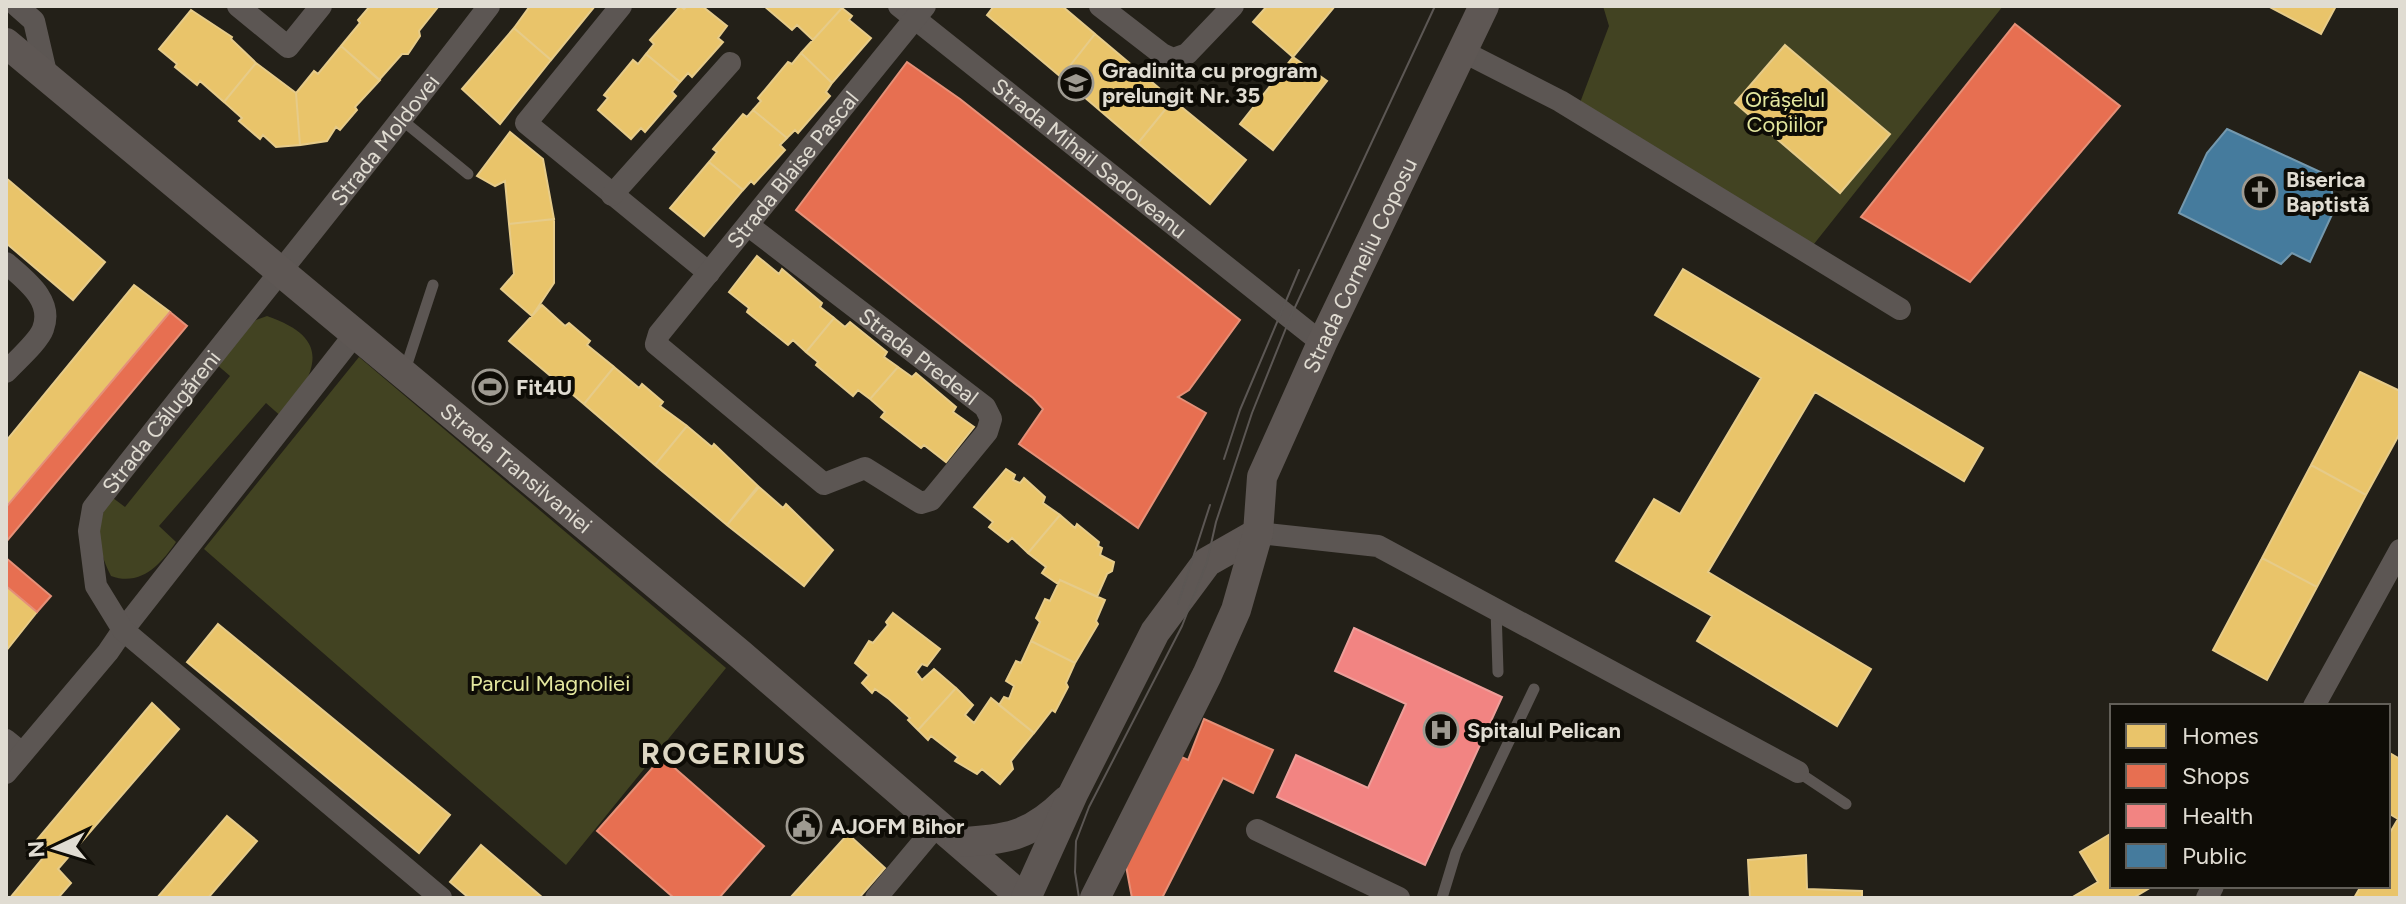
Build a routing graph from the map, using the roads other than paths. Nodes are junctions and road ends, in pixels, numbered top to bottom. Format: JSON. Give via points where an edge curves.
{"nodes":[{"id":1,"x":17,"y":6,"type":"edge"},
{"id":2,"x":238,"y":6,"type":"edge"},
{"id":3,"x":321,"y":6,"type":"edge"},
{"id":4,"x":489,"y":6,"type":"edge"},
{"id":5,"x":621,"y":6,"type":"edge"},
{"id":6,"x":1100,"y":6,"type":"edge"},
{"id":7,"x":1233,"y":6,"type":"edge"},
{"id":8,"x":1484,"y":6,"type":"edge"},
{"id":9,"x":913,"y":10,"type":"edge"},
{"id":10,"x":6,"y":43,"type":"edge"},
{"id":11,"x":1462,"y":51,"type":"junction"},
{"id":12,"x":730,"y":63,"type":"dead end"},
{"id":13,"x":47,"y":77,"type":"junction"},
{"id":14,"x":402,"y":120,"type":"junction"},
{"id":15,"x":468,"y":174,"type":"dead end"},
{"id":16,"x":612,"y":195,"type":"junction"},
{"id":17,"x":749,"y":226,"type":"junction"},
{"id":18,"x":6,"y":263,"type":"edge"},
{"id":19,"x":279,"y":271,"type":"junction"},
{"id":20,"x":709,"y":273,"type":"junction"},
{"id":21,"x":433,"y":285,"type":"dead end"},
{"id":22,"x":1900,"y":309,"type":"dead end"},
{"id":23,"x":355,"y":334,"type":"junction"},
{"id":24,"x":659,"y":334,"type":"joint"},
{"id":25,"x":1322,"y":343,"type":"junction"},
{"id":26,"x":6,"y":372,"type":"edge"},
{"id":27,"x":404,"y":375,"type":"junction"},
{"id":28,"x":1258,"y":533,"type":"junction"},
{"id":29,"x":2400,"y":550,"type":"edge"},
{"id":30,"x":1496,"y":608,"type":"junction"},
{"id":31,"x":123,"y":630,"type":"junction"},
{"id":32,"x":1498,"y":672,"type":"dead end"},
{"id":33,"x":1534,"y":689,"type":"dead end"},
{"id":34,"x":2315,"y":704,"type":"edge"},
{"id":35,"x":14,"y":747,"type":"edge"},
{"id":36,"x":1798,"y":772,"type":"joint"},
{"id":37,"x":6,"y":773,"type":"edge"},
{"id":38,"x":1073,"y":794,"type":"junction"},
{"id":39,"x":1846,"y":804,"type":"dead end"},
{"id":40,"x":1257,"y":830,"type":"dead end"},
{"id":41,"x":948,"y":833,"type":"junction"},
{"id":42,"x":441,"y":898,"type":"edge"},
{"id":43,"x":876,"y":898,"type":"edge"},
{"id":44,"x":1024,"y":898,"type":"edge"},
{"id":45,"x":1095,"y":898,"type":"edge"},
{"id":46,"x":1399,"y":898,"type":"edge"},
{"id":47,"x":1442,"y":898,"type":"edge"}],
"edges":[{"from":1,"to":13,"type":"street","via":[[34,21]]},
{"from":2,"to":3,"type":"street","via":[[288,47]]},
{"from":4,"to":14,"type":"street","name":"Strada Moldovei"},
{"from":5,"to":16,"type":"street","via":[[526,123]]},
{"from":6,"to":7,"type":"street","via":[[1173,59],[1187,54]]},
{"from":8,"to":11,"type":"main road","name":"Strada Corneliu Coposu"},
{"from":9,"to":17,"type":"street","name":"Strada Blaise Pascal"},
{"from":9,"to":25,"type":"street","name":"Strada Mihail Sadoveanu"},
{"from":10,"to":13,"type":"main road","name":"Strada Transilvaniei"},
{"from":11,"to":22,"type":"street","via":[[1560,101]]},
{"from":11,"to":25,"type":"main road","name":"Strada Corneliu Coposu"},
{"from":12,"to":16,"type":"street"},
{"from":13,"to":19,"type":"main road","name":"Strada Transilvaniei"},
{"from":14,"to":15,"type":"lane"},
{"from":14,"to":19,"type":"street","name":"Strada Moldovei"},
{"from":16,"to":20,"type":"street"},
{"from":17,"to":20,"type":"street","name":"Strada Blaise Pascal"},
{"from":17,"to":24,"type":"street","name":"Strada Predeal","via":[[985,407],[991,419],[987,432],[931,500],[921,503],[865,468],[824,484],[656,344]]},
{"from":18,"to":26,"type":"street","via":[[35,289],[45,308],[43,330]]},
{"from":19,"to":23,"type":"main road","name":"Strada Transilvaniei"},
{"from":19,"to":31,"type":"street","name":"Strada Călugăreni","via":[[93,508],[89,531],[96,586]]},
{"from":20,"to":24,"type":"street","name":"Strada Blaise Pascal"},
{"from":21,"to":27,"type":"lane"},
{"from":23,"to":27,"type":"main road","name":"Strada Transilvaniei"},
{"from":23,"to":31,"type":"street"},
{"from":25,"to":28,"type":"main road","name":"Strada Corneliu Coposu","via":[[1262,477]]},
{"from":27,"to":41,"type":"main road","name":"Strada Transilvaniei"},
{"from":28,"to":30,"type":"street","via":[[1378,546]]},
{"from":28,"to":38,"type":"main road","via":[[1207,562],[1167,613]]},
{"from":28,"to":45,"type":"main road","name":"Strada Corneliu Coposu","via":[[1236,610],[1207,675]]},
{"from":29,"to":34,"type":"street"},
{"from":30,"to":32,"type":"lane"},
{"from":30,"to":36,"type":"street"},
{"from":31,"to":35,"type":"street","via":[[108,652]]},
{"from":31,"to":42,"type":"street"},
{"from":33,"to":47,"type":"lane","via":[[1456,852]]},
{"from":35,"to":37,"type":"street"},
{"from":36,"to":39,"type":"lane"},
{"from":38,"to":41,"type":"main road","via":[[1046,822],[1024,832],[996,840]]},
{"from":38,"to":44,"type":"main road"},
{"from":40,"to":46,"type":"street"},
{"from":41,"to":43,"type":"street"},
{"from":41,"to":44,"type":"main road","name":"Strada Transilvaniei"}]}
